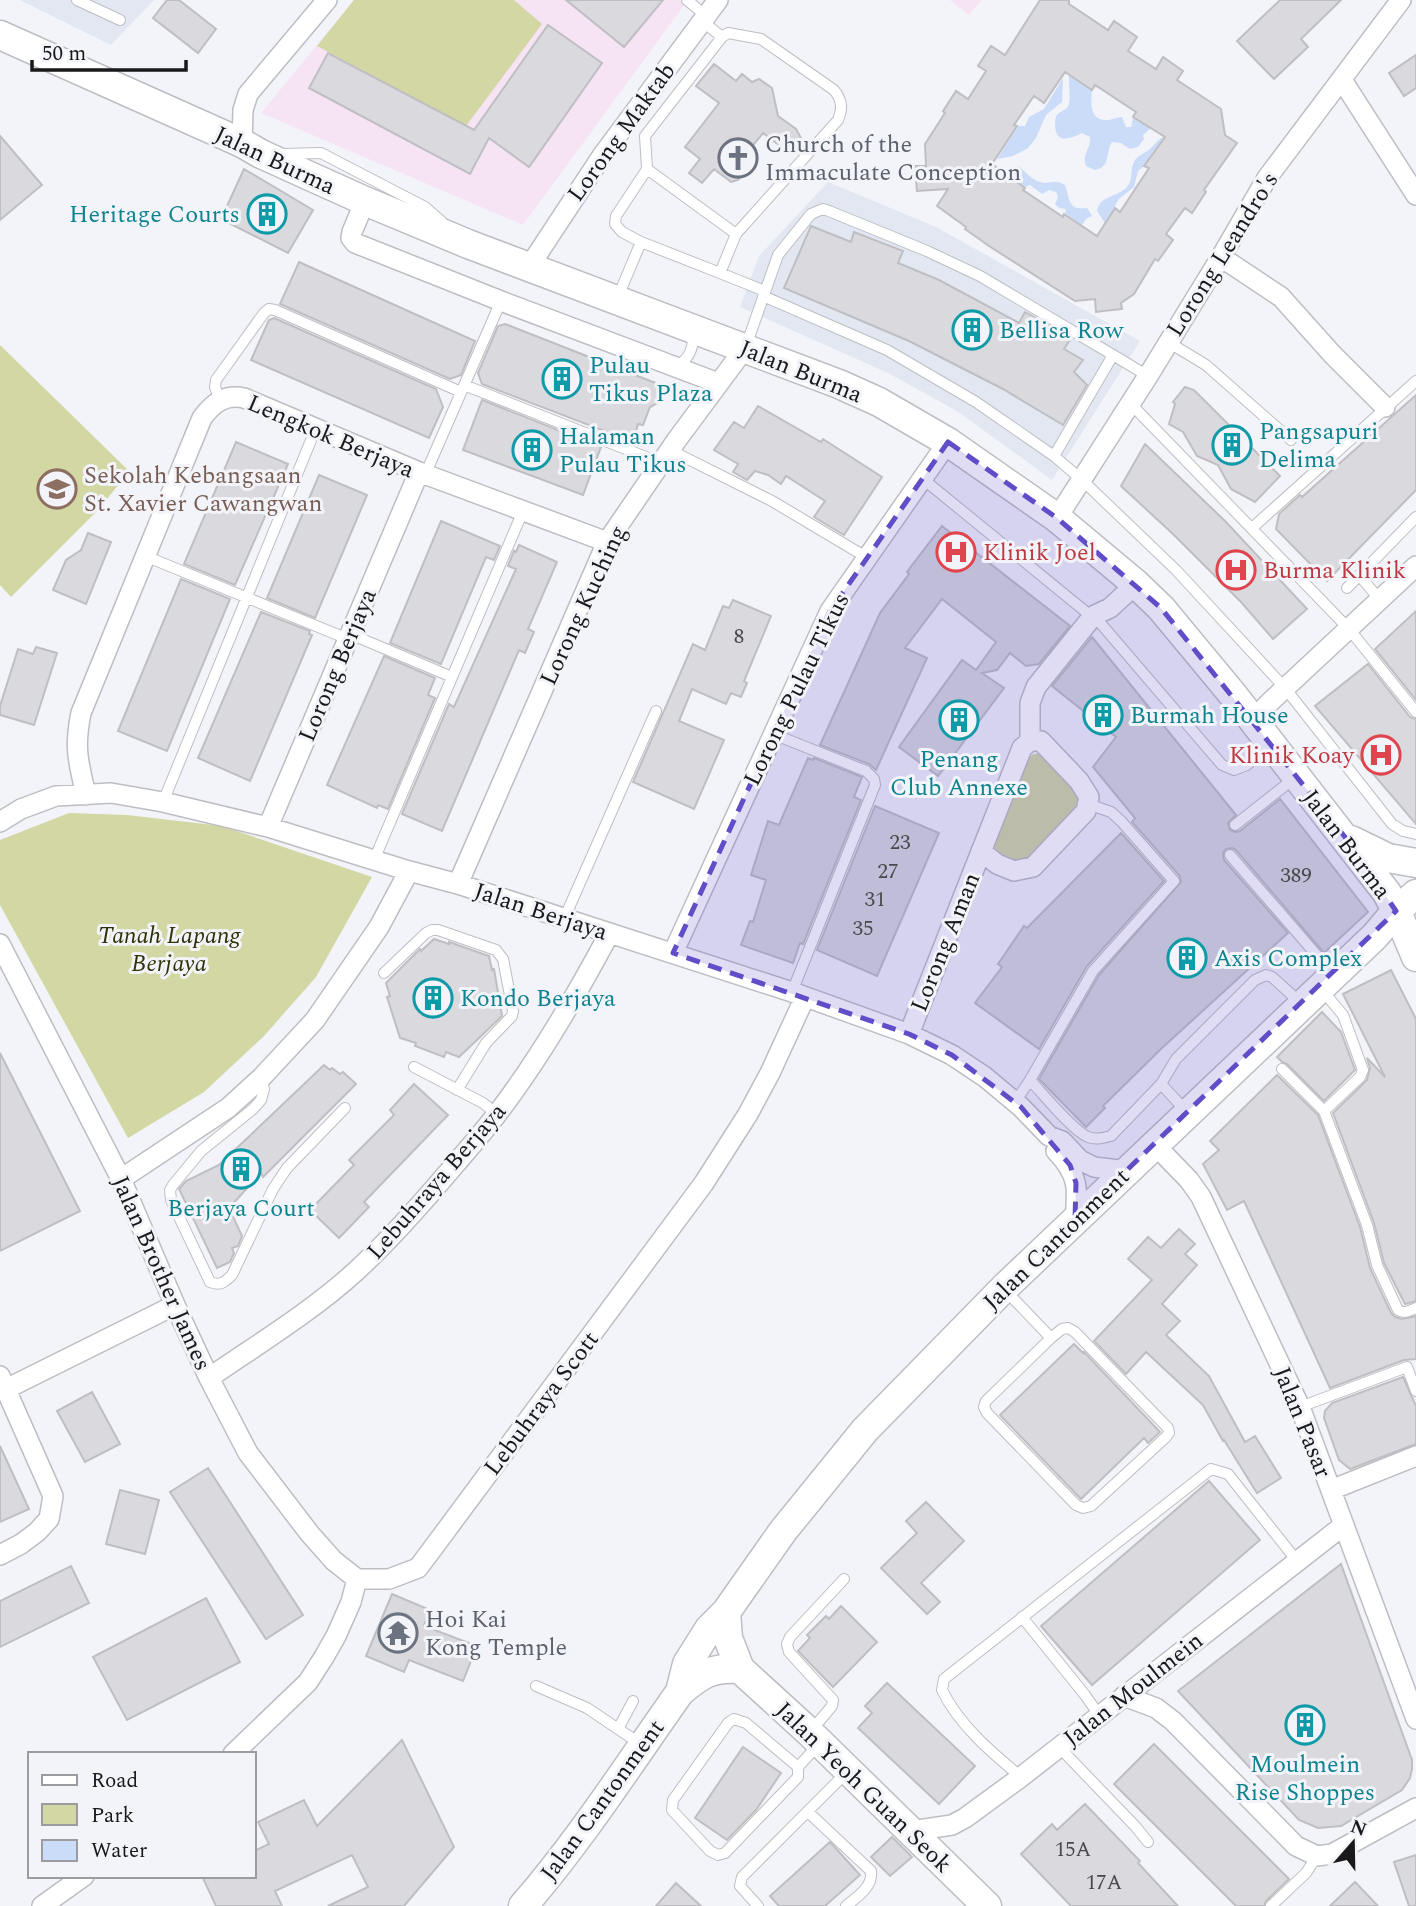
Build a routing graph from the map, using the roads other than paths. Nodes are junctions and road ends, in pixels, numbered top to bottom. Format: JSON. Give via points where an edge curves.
{"nodes":[{"id":1,"x":78,"y":0,"type":"edge"},
{"id":2,"x":327,"y":0,"type":"edge"},
{"id":3,"x":687,"y":0,"type":"edge"},
{"id":4,"x":718,"y":0,"type":"edge"},
{"id":5,"x":1401,"y":0,"type":"edge"},
{"id":6,"x":704,"y":19,"type":"junction"},
{"id":7,"x":120,"y":20,"type":"dead end"},
{"id":8,"x":0,"y":35,"type":"edge"},
{"id":9,"x":722,"y":37,"type":"junction"},
{"id":10,"x":1342,"y":80,"type":"junction"},
{"id":11,"x":252,"y":149,"type":"junction"},
{"id":12,"x":646,"y":169,"type":"junction"},
{"id":13,"x":1416,"y":195,"type":"edge"},
{"id":14,"x":365,"y":201,"type":"junction"},
{"id":15,"x":736,"y":234,"type":"junction"},
{"id":16,"x":641,"y":242,"type":"junction"},
{"id":17,"x":468,"y":244,"type":"junction"},
{"id":18,"x":1221,"y":257,"type":"junction"},
{"id":19,"x":528,"y":267,"type":"junction"},
{"id":20,"x":720,"y":273,"type":"junction"},
{"id":21,"x":764,"y":293,"type":"junction"},
{"id":22,"x":617,"y":300,"type":"junction"},
{"id":23,"x":501,"y":301,"type":"junction"},
{"id":24,"x":692,"y":329,"type":"junction"},
{"id":25,"x":1168,"y":342,"type":"junction"},
{"id":26,"x":745,"y":348,"type":"junction"},
{"id":27,"x":1113,"y":355,"type":"junction"},
{"id":28,"x":677,"y":367,"type":"junction"},
{"id":29,"x":1147,"y":376,"type":"junction"},
{"id":30,"x":1416,"y":381,"type":"edge"},
{"id":31,"x":718,"y":383,"type":"junction"},
{"id":32,"x":463,"y":388,"type":"junction"},
{"id":33,"x":220,"y":400,"type":"junction"},
{"id":34,"x":1130,"y":403,"type":"junction"},
{"id":35,"x":1385,"y":407,"type":"junction"},
{"id":36,"x":316,"y":428,"type":"junction"},
{"id":37,"x":1291,"y":440,"type":"dead end"},
{"id":38,"x":948,"y":442,"type":"junction"},
{"id":39,"x":665,"y":456,"type":"junction"},
{"id":40,"x":1054,"y":456,"type":"junction"},
{"id":41,"x":384,"y":457,"type":"junction"},
{"id":42,"x":422,"y":474,"type":"junction"},
{"id":43,"x":923,"y":479,"type":"junction"},
{"id":44,"x":1081,"y":479,"type":"junction"},
{"id":45,"x":407,"y":502,"type":"junction"},
{"id":46,"x":523,"y":511,"type":"junction"},
{"id":47,"x":1416,"y":517,"type":"edge"},
{"id":48,"x":1057,"y":518,"type":"junction"},
{"id":49,"x":1252,"y":528,"type":"junction"},
{"id":50,"x":607,"y":542,"type":"junction"},
{"id":51,"x":145,"y":556,"type":"junction"},
{"id":52,"x":866,"y":557,"type":"junction"},
{"id":53,"x":1416,"y":566,"type":"edge"},
{"id":54,"x":1359,"y":575,"type":"junction"},
{"id":55,"x":1136,"y":584,"type":"junction"},
{"id":56,"x":1346,"y":589,"type":"dead end"},
{"id":57,"x":246,"y":598,"type":"junction"},
{"id":58,"x":1380,"y":600,"type":"junction"},
{"id":59,"x":1093,"y":617,"type":"junction"},
{"id":60,"x":1349,"y":629,"type":"junction"},
{"id":61,"x":349,"y":636,"type":"junction"},
{"id":62,"x":452,"y":677,"type":"junction"},
{"id":63,"x":1285,"y":688,"type":"junction"},
{"id":64,"x":656,"y":711,"type":"dead end"},
{"id":65,"x":1416,"y":712,"type":"edge"},
{"id":66,"x":1261,"y":732,"type":"junction"},
{"id":67,"x":773,"y":734,"type":"junction"},
{"id":68,"x":1030,"y":741,"type":"junction"},
{"id":69,"x":1297,"y":777,"type":"junction"},
{"id":70,"x":86,"y":794,"type":"junction"},
{"id":71,"x":163,"y":802,"type":"junction"},
{"id":72,"x":1087,"y":804,"type":"junction"},
{"id":73,"x":0,"y":821,"type":"edge"},
{"id":74,"x":1235,"y":825,"type":"dead end"},
{"id":75,"x":268,"y":827,"type":"junction"},
{"id":76,"x":1416,"y":834,"type":"edge"},
{"id":77,"x":1345,"y":838,"type":"junction"},
{"id":78,"x":981,"y":851,"type":"junction"},
{"id":79,"x":1230,"y":855,"type":"dead end"},
{"id":80,"x":374,"y":860,"type":"junction"},
{"id":81,"x":1416,"y":863,"type":"edge"},
{"id":82,"x":409,"y":871,"type":"junction"},
{"id":83,"x":458,"y":884,"type":"junction"},
{"id":84,"x":1406,"y":903,"type":"edge"},
{"id":85,"x":564,"y":919,"type":"junction"},
{"id":86,"x":609,"y":934,"type":"junction"},
{"id":87,"x":0,"y":944,"type":"edge"},
{"id":88,"x":673,"y":953,"type":"junction"},
{"id":89,"x":1416,"y":957,"type":"edge"},
{"id":90,"x":384,"y":973,"type":"dead end"},
{"id":91,"x":1318,"y":989,"type":"junction"},
{"id":92,"x":799,"y":994,"type":"junction"},
{"id":93,"x":909,"y":1034,"type":"junction"},
{"id":94,"x":414,"y":1067,"type":"dead end"},
{"id":95,"x":1282,"y":1069,"type":"dead end"},
{"id":96,"x":261,"y":1078,"type":"junction"},
{"id":97,"x":1030,"y":1080,"type":"junction"},
{"id":98,"x":1161,"y":1084,"type":"junction"},
{"id":99,"x":457,"y":1090,"type":"junction"},
{"id":100,"x":1015,"y":1102,"type":"junction"},
{"id":101,"x":345,"y":1108,"type":"dead end"},
{"id":102,"x":1324,"y":1111,"type":"junction"},
{"id":103,"x":1188,"y":1113,"type":"junction"},
{"id":104,"x":497,"y":1114,"type":"junction"},
{"id":105,"x":1049,"y":1136,"type":"junction"},
{"id":106,"x":1155,"y":1145,"type":"junction"},
{"id":107,"x":1127,"y":1171,"type":"junction"},
{"id":108,"x":121,"y":1179,"type":"junction"},
{"id":109,"x":1075,"y":1220,"type":"junction"},
{"id":110,"x":1004,"y":1288,"type":"junction"},
{"id":111,"x":175,"y":1305,"type":"junction"},
{"id":112,"x":1416,"y":1308,"type":"edge"},
{"id":113,"x":1051,"y":1338,"type":"junction"},
{"id":114,"x":209,"y":1378,"type":"junction"},
{"id":115,"x":3,"y":1382,"type":"edge"},
{"id":116,"x":1416,"y":1391,"type":"edge"},
{"id":117,"x":1300,"y":1407,"type":"junction"},
{"id":118,"x":1416,"y":1456,"type":"edge"},
{"id":119,"x":1331,"y":1490,"type":"junction"},
{"id":120,"x":1344,"y":1525,"type":"junction"},
{"id":121,"x":0,"y":1555,"type":"edge"},
{"id":122,"x":1297,"y":1561,"type":"junction"},
{"id":123,"x":357,"y":1579,"type":"junction"},
{"id":124,"x":844,"y":1579,"type":"dead end"},
{"id":125,"x":726,"y":1612,"type":"junction"},
{"id":126,"x":1022,"y":1617,"type":"junction"},
{"id":127,"x":1163,"y":1665,"type":"junction"},
{"id":128,"x":740,"y":1669,"type":"junction"},
{"id":129,"x":536,"y":1686,"type":"dead end"},
{"id":130,"x":680,"y":1692,"type":"junction"},
{"id":131,"x":1124,"y":1696,"type":"junction"},
{"id":132,"x":634,"y":1701,"type":"dead end"},
{"id":133,"x":1099,"y":1715,"type":"junction"},
{"id":134,"x":1416,"y":1719,"type":"edge"},
{"id":135,"x":1173,"y":1721,"type":"junction"},
{"id":136,"x":618,"y":1728,"type":"junction"},
{"id":137,"x":815,"y":1737,"type":"junction"},
{"id":138,"x":642,"y":1746,"type":"junction"},
{"id":139,"x":1059,"y":1747,"type":"junction"},
{"id":140,"x":235,"y":1752,"type":"edge"},
{"id":141,"x":798,"y":1767,"type":"junction"},
{"id":142,"x":849,"y":1770,"type":"junction"},
{"id":143,"x":1021,"y":1777,"type":"junction"},
{"id":144,"x":1416,"y":1808,"type":"edge"},
{"id":145,"x":808,"y":1812,"type":"junction"},
{"id":146,"x":911,"y":1831,"type":"junction"},
{"id":147,"x":1148,"y":1842,"type":"dead end"},
{"id":148,"x":1317,"y":1856,"type":"junction"},
{"id":149,"x":81,"y":1878,"type":"edge"},
{"id":150,"x":42,"y":1906,"type":"edge"},
{"id":151,"x":523,"y":1906,"type":"edge"},
{"id":152,"x":758,"y":1906,"type":"edge"},
{"id":153,"x":846,"y":1906,"type":"edge"},
{"id":154,"x":987,"y":1906,"type":"edge"},
{"id":155,"x":1271,"y":1906,"type":"edge"}],
"edges":[{"from":1,"to":7,"type":"lane"},
{"from":2,"to":11,"type":"street","via":[[248,94],[243,110]]},
{"from":3,"to":6,"type":"lane"},
{"from":4,"to":6,"type":"street","name":"Lorong Maktab"},
{"from":5,"to":10,"type":"street","name":"Lorong Leandro's"},
{"from":6,"to":9,"type":"lane"},
{"from":6,"to":19,"type":"street","name":"Lorong Maktab","via":[[601,156]]},
{"from":8,"to":11,"type":"main road","name":"Jalan Burma"},
{"from":9,"to":12,"type":"lane","via":[[645,136]]},
{"from":9,"to":15,"type":"lane","via":[[728,33],[761,39],[834,90],[842,111]]},
{"from":10,"to":13,"type":"street"},
{"from":10,"to":18,"type":"street","name":"Lorong Leandro's","via":[[1267,178]]},
{"from":11,"to":14,"type":"main road","name":"Jalan Burma"},
{"from":11,"to":17,"type":"lane","via":[[321,153],[425,207]]},
{"from":12,"to":15,"type":"lane"},
{"from":12,"to":16,"type":"lane","via":[[615,216],[621,232]]},
{"from":14,"to":17,"type":"main road","name":"Jalan Burma"},
{"from":14,"to":23,"type":"street","via":[[352,232],[355,243]]},
{"from":15,"to":20,"type":"lane"},
{"from":16,"to":20,"type":"lane"},
{"from":16,"to":22,"type":"lane"},
{"from":17,"to":19,"type":"main road","name":"Jalan Burma"},
{"from":18,"to":25,"type":"street","name":"Lorong Leandro's"},
{"from":18,"to":35,"type":"street","via":[[1281,297]]},
{"from":19,"to":22,"type":"main road","name":"Jalan Burma"},
{"from":20,"to":21,"type":"lane"},
{"from":21,"to":26,"type":"lane"},
{"from":21,"to":27,"type":"lane","via":[[782,248],[811,214],[822,209],[981,276]]},
{"from":21,"to":40,"type":"lane","via":[[887,350],[976,402]]},
{"from":22,"to":24,"type":"main road","name":"Jalan Burma"},
{"from":23,"to":28,"type":"street"},
{"from":23,"to":32,"type":"lane"},
{"from":24,"to":26,"type":"main road","name":"Jalan Burma"},
{"from":24,"to":28,"type":"lane","via":[[692,349]]},
{"from":25,"to":29,"type":"street","name":"Lorong Leandro's"},
{"from":25,"to":37,"type":"lane","via":[[1206,365]]},
{"from":26,"to":31,"type":"street","name":"Lorong Kuching"},
{"from":26,"to":38,"type":"main road","name":"Jalan Burma","via":[[878,402]]},
{"from":27,"to":29,"type":"lane"},
{"from":27,"to":40,"type":"lane"},
{"from":28,"to":31,"type":"street"},
{"from":29,"to":34,"type":"street","name":"Lorong Leandro's"},
{"from":30,"to":35,"type":"lane"},
{"from":31,"to":39,"type":"street","name":"Lorong Kuching"},
{"from":32,"to":33,"type":"lane","via":[[269,309],[216,380]]},
{"from":32,"to":39,"type":"lane"},
{"from":32,"to":42,"type":"lane"},
{"from":33,"to":36,"type":"street","name":"Lengkok Berjaya","via":[[244,398]]},
{"from":33,"to":51,"type":"street","name":"Lengkok Berjaya","via":[[202,418]]},
{"from":34,"to":44,"type":"street","name":"Lorong Leandro's"},
{"from":34,"to":49,"type":"lane"},
{"from":35,"to":49,"type":"lane"},
{"from":36,"to":41,"type":"street","name":"Lengkok Berjaya"},
{"from":36,"to":57,"type":"lane"},
{"from":38,"to":43,"type":"street","name":"Lorong Pulau Tikus"},
{"from":38,"to":48,"type":"main road","name":"Jalan Burma"},
{"from":39,"to":50,"type":"street","name":"Lorong Kuching"},
{"from":39,"to":52,"type":"lane","via":[[772,500]]},
{"from":40,"to":44,"type":"lane"},
{"from":41,"to":42,"type":"street","name":"Lengkok Berjaya"},
{"from":41,"to":45,"type":"street"},
{"from":42,"to":45,"type":"street","name":"Lorong Berjaya"},
{"from":42,"to":46,"type":"street","name":"Lengkok Berjaya"},
{"from":43,"to":52,"type":"street","name":"Lorong Pulau Tikus"},
{"from":43,"to":59,"type":"lane"},
{"from":44,"to":48,"type":"street","name":"Lorong Leandro's"},
{"from":44,"to":63,"type":"lane","via":[[1176,570]]},
{"from":45,"to":61,"type":"street","name":"Lorong Berjaya"},
{"from":46,"to":50,"type":"street","name":"Lengkok Berjaya"},
{"from":46,"to":62,"type":"lane"},
{"from":47,"to":54,"type":"lane"},
{"from":48,"to":55,"type":"main road","name":"Jalan Burma"},
{"from":49,"to":60,"type":"lane"},
{"from":50,"to":83,"type":"street","name":"Lorong Kuching"},
{"from":51,"to":57,"type":"lane"},
{"from":51,"to":70,"type":"street","name":"Lengkok Berjaya","via":[[81,713],[76,737]]},
{"from":52,"to":67,"type":"street","name":"Lorong Pulau Tikus","via":[[823,623]]},
{"from":53,"to":58,"type":"street"},
{"from":54,"to":56,"type":"lane"},
{"from":54,"to":58,"type":"lane"},
{"from":55,"to":59,"type":"street"},
{"from":55,"to":66,"type":"main road","name":"Jalan Burma","via":[[1161,608]]},
{"from":57,"to":61,"type":"lane"},
{"from":57,"to":71,"type":"lane"},
{"from":58,"to":60,"type":"street"},
{"from":59,"to":66,"type":"lane","via":[[1222,765],[1234,770],[1247,765]]},
{"from":59,"to":68,"type":"street","via":[[1037,687],[1030,703]]},
{"from":60,"to":63,"type":"street"},
{"from":60,"to":65,"type":"lane"},
{"from":61,"to":62,"type":"lane"},
{"from":61,"to":75,"type":"street","name":"Lorong Berjaya"},
{"from":62,"to":80,"type":"lane"},
{"from":63,"to":66,"type":"street"},
{"from":63,"to":76,"type":"lane","via":[[1392,824]]},
{"from":64,"to":85,"type":"lane"},
{"from":66,"to":69,"type":"main road","name":"Jalan Burma"},
{"from":67,"to":88,"type":"street","name":"Lorong Pulau Tikus"},
{"from":67,"to":92,"type":"lane","via":[[866,771],[875,785]]},
{"from":68,"to":72,"type":"street","via":[[1041,741],[1079,781],[1089,797]]},
{"from":68,"to":78,"type":"street","name":"Lorong Aman","via":[[1022,748]]},
{"from":69,"to":74,"type":"lane"},
{"from":69,"to":77,"type":"main road","name":"Jalan Burma"},
{"from":70,"to":71,"type":"street","name":"Jalan Berjaya","via":[[111,793]]},
{"from":70,"to":73,"type":"street","name":"Jalan Berjaya","via":[[56,796]]},
{"from":71,"to":75,"type":"street","name":"Jalan Berjaya"},
{"from":72,"to":78,"type":"street","name":"Lorong Aman","via":[[1086,811],[1033,867],[1014,871]]},
{"from":72,"to":97,"type":"lane","via":[[1111,812],[1174,881],[1093,971]]},
{"from":75,"to":80,"type":"street","name":"Jalan Berjaya"},
{"from":77,"to":81,"type":"main road","via":[[1388,858]]},
{"from":77,"to":84,"type":"main road","name":"Jalan Burma","via":[[1387,893]]},
{"from":78,"to":93,"type":"street","name":"Lorong Aman"},
{"from":79,"to":91,"type":"lane"},
{"from":80,"to":82,"type":"street","name":"Jalan Berjaya"},
{"from":82,"to":83,"type":"street","name":"Jalan Berjaya"},
{"from":82,"to":96,"type":"street","via":[[379,927],[322,1009]]},
{"from":83,"to":85,"type":"street","name":"Jalan Berjaya"},
{"from":84,"to":89,"type":"main road","name":"Jalan Burma"},
{"from":84,"to":91,"type":"main road","name":"Jalan Cantonment"},
{"from":85,"to":86,"type":"street","name":"Jalan Berjaya"},
{"from":86,"to":88,"type":"street","name":"Jalan Berjaya"},
{"from":86,"to":104,"type":"street","name":"Lebuhraya Berjaya","via":[[536,1059]]},
{"from":87,"to":108,"type":"street","name":"Jalan Brother James"},
{"from":88,"to":92,"type":"street","name":"Jalan Berjaya"},
{"from":90,"to":99,"type":"lane","via":[[432,930],[500,953],[512,1016],[486,1043]]},
{"from":91,"to":98,"type":"lane","via":[[1260,976],[1176,1059]]},
{"from":91,"to":102,"type":"lane","via":[[1343,1015],[1363,1070]]},
{"from":91,"to":103,"type":"main road","name":"Jalan Cantonment"},
{"from":92,"to":93,"type":"street","name":"Jalan Berjaya"},
{"from":92,"to":123,"type":"street","name":"Lebuhraya Scott","via":[[770,1073],[704,1183],[418,1568],[389,1579]]},
{"from":93,"to":100,"type":"street","name":"Jalan Berjaya","via":[[952,1055]]},
{"from":94,"to":99,"type":"lane"},
{"from":95,"to":102,"type":"lane"},
{"from":96,"to":101,"type":"lane","via":[[261,1100],[201,1151],[170,1191],[170,1200],[210,1282],[217,1285],[232,1275],[287,1168]]},
{"from":96,"to":108,"type":"street","via":[[228,1108]]},
{"from":97,"to":98,"type":"lane","via":[[1078,1130],[1102,1139],[1111,1136]]},
{"from":97,"to":100,"type":"lane"},
{"from":98,"to":103,"type":"lane"},
{"from":99,"to":104,"type":"lane"},
{"from":100,"to":105,"type":"street","name":"Jalan Berjaya"},
{"from":102,"to":112,"type":"lane","via":[[1367,1225],[1377,1265],[1398,1310]]},
{"from":103,"to":106,"type":"main road","name":"Jalan Cantonment"},
{"from":104,"to":114,"type":"street","name":"Lebuhraya Berjaya","via":[[422,1203],[354,1273]]},
{"from":105,"to":107,"type":"street","name":"Jalan Berjaya","via":[[1094,1167]]},
{"from":105,"to":109,"type":"street","name":"Jalan Berjaya","via":[[1070,1165],[1076,1183]]},
{"from":106,"to":107,"type":"main road","name":"Jalan Cantonment"},
{"from":106,"to":117,"type":"street","name":"Jalan Pasar","via":[[1201,1197]]},
{"from":107,"to":109,"type":"main road","name":"Jalan Cantonment"},
{"from":108,"to":111,"type":"street","name":"Jalan Brother James"},
{"from":109,"to":110,"type":"main road","name":"Jalan Cantonment"},
{"from":110,"to":113,"type":"lane"},
{"from":110,"to":125,"type":"main road","name":"Jalan Cantonment","via":[[864,1430],[783,1531]]},
{"from":111,"to":114,"type":"street","name":"Jalan Brother James"},
{"from":111,"to":115,"type":"street"},
{"from":113,"to":113,"type":"lane","via":[[1062,1329],[1075,1332],[1168,1428],[1166,1437],[1091,1506],[1083,1508],[984,1407]]},
{"from":114,"to":123,"type":"street","name":"Jalan Brother James","via":[[248,1453],[283,1501],[334,1561]]},
{"from":115,"to":121,"type":"street","via":[[53,1496],[49,1519],[21,1544]]},
{"from":116,"to":117,"type":"lane","via":[[1407,1367]]},
{"from":117,"to":119,"type":"street","name":"Jalan Pasar"},
{"from":118,"to":119,"type":"street"},
{"from":119,"to":120,"type":"street","name":"Jalan Pasar"},
{"from":120,"to":122,"type":"street","name":"Jalan Moulmein"},
{"from":120,"to":134,"type":"street","name":"Jalan Pasar"},
{"from":122,"to":126,"type":"lane","via":[[1227,1474],[1211,1469]]},
{"from":122,"to":127,"type":"street","name":"Jalan Moulmein"},
{"from":123,"to":140,"type":"street","via":[[336,1636],[308,1682]]},
{"from":124,"to":137,"type":"lane","via":[[787,1644],[789,1652],[833,1700]]},
{"from":125,"to":128,"type":"main road","via":[[728,1638]]},
{"from":125,"to":130,"type":"main road","name":"Jalan Cantonment","via":[[687,1664]]},
{"from":126,"to":133,"type":"lane"},
{"from":126,"to":143,"type":"lane","via":[[944,1679],[942,1690],[950,1708]]},
{"from":127,"to":131,"type":"street","name":"Jalan Moulmein"},
{"from":127,"to":135,"type":"street","via":[[1157,1689]]},
{"from":128,"to":130,"type":"main road","name":"Jalan Cantonment","via":[[711,1670]]},
{"from":128,"to":137,"type":"main road","name":"Jalan Yeoh Guan Seok"},
{"from":129,"to":136,"type":"lane","via":[[587,1708]]},
{"from":130,"to":138,"type":"main road","name":"Jalan Cantonment"},
{"from":131,"to":133,"type":"street","name":"Jalan Moulmein"},
{"from":131,"to":135,"type":"street","via":[[1156,1708]]},
{"from":132,"to":136,"type":"lane"},
{"from":133,"to":139,"type":"street","name":"Jalan Moulmein"},
{"from":135,"to":148,"type":"street","via":[[1296,1846]]},
{"from":136,"to":138,"type":"lane"},
{"from":137,"to":141,"type":"lane"},
{"from":137,"to":142,"type":"main road","name":"Jalan Yeoh Guan Seok"},
{"from":138,"to":151,"type":"main road","name":"Jalan Cantonment","via":[[583,1832]]},
{"from":139,"to":143,"type":"street","name":"Jalan Moulmein"},
{"from":139,"to":147,"type":"lane"},
{"from":141,"to":141,"type":"lane","via":[[798,1777],[725,1853],[710,1851],[672,1810],[673,1800],[734,1718]]},
{"from":142,"to":145,"type":"lane"},
{"from":142,"to":146,"type":"main road","name":"Jalan Yeoh Guan Seok"},
{"from":143,"to":146,"type":"street","name":"Jalan Moulmein","via":[[958,1821]]},
{"from":144,"to":148,"type":"street","via":[[1332,1854]]},
{"from":145,"to":152,"type":"lane","via":[[743,1877],[740,1886]]},
{"from":145,"to":153,"type":"lane","via":[[871,1871],[867,1887]]},
{"from":146,"to":154,"type":"main road","name":"Jalan Yeoh Guan Seok"},
{"from":148,"to":155,"type":"lane"},
{"from":149,"to":150,"type":"street"}]}
